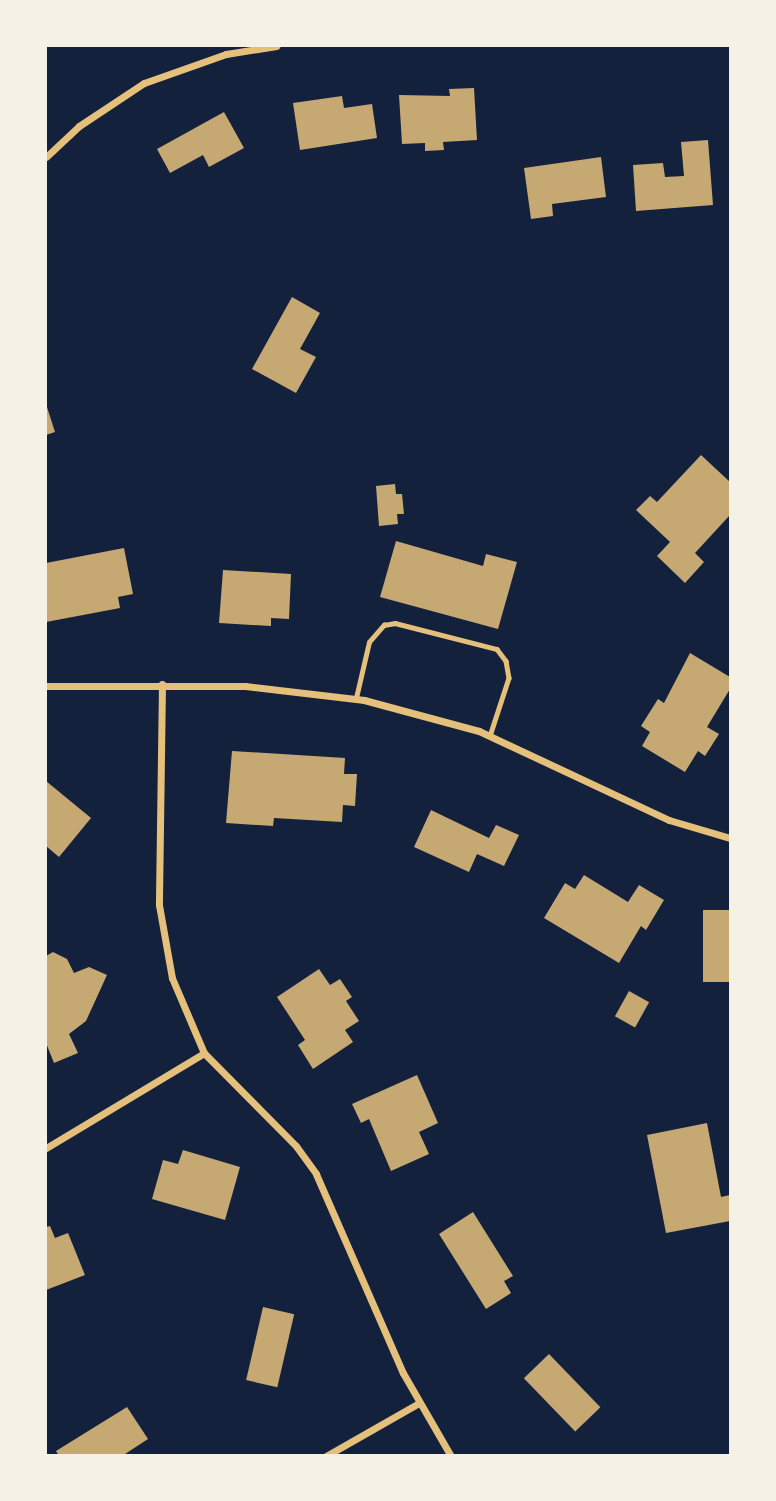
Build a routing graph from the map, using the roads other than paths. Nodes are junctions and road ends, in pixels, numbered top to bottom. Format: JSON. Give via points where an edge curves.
{"nodes":[{"id":1,"x":276,"y":46,"type":"edge"},
{"id":2,"x":46,"y":158,"type":"edge"},
{"id":3,"x":162,"y":684,"type":"junction"},
{"id":4,"x":46,"y":686,"type":"edge"},
{"id":5,"x":356,"y":698,"type":"junction"},
{"id":6,"x":490,"y":736,"type":"junction"},
{"id":7,"x":730,"y":838,"type":"edge"},
{"id":8,"x":204,"y":1053,"type":"junction"},
{"id":9,"x":46,"y":1148,"type":"edge"},
{"id":10,"x":419,"y":1403,"type":"junction"},
{"id":11,"x":326,"y":1455,"type":"edge"},
{"id":12,"x":451,"y":1455,"type":"edge"}],
"edges":[{"from":1,"to":2,"type":"street","via":[[200,61],[145,83],[79,126]]},
{"from":3,"to":4,"type":"street"},
{"from":3,"to":5,"type":"street","via":[[245,686]]},
{"from":3,"to":8,"type":"street","via":[[159,905],[163,942],[172,978]]},
{"from":5,"to":6,"type":"street","via":[[422,713]]},
{"from":5,"to":6,"type":"lane","via":[[369,642],[384,625],[395,623],[497,649],[506,661],[509,678]]},
{"from":6,"to":7,"type":"street","via":[[669,820]]},
{"from":8,"to":9,"type":"street"},
{"from":8,"to":10,"type":"street","via":[[296,1146],[316,1174]]},
{"from":10,"to":11,"type":"street"},
{"from":10,"to":12,"type":"street"}]}
